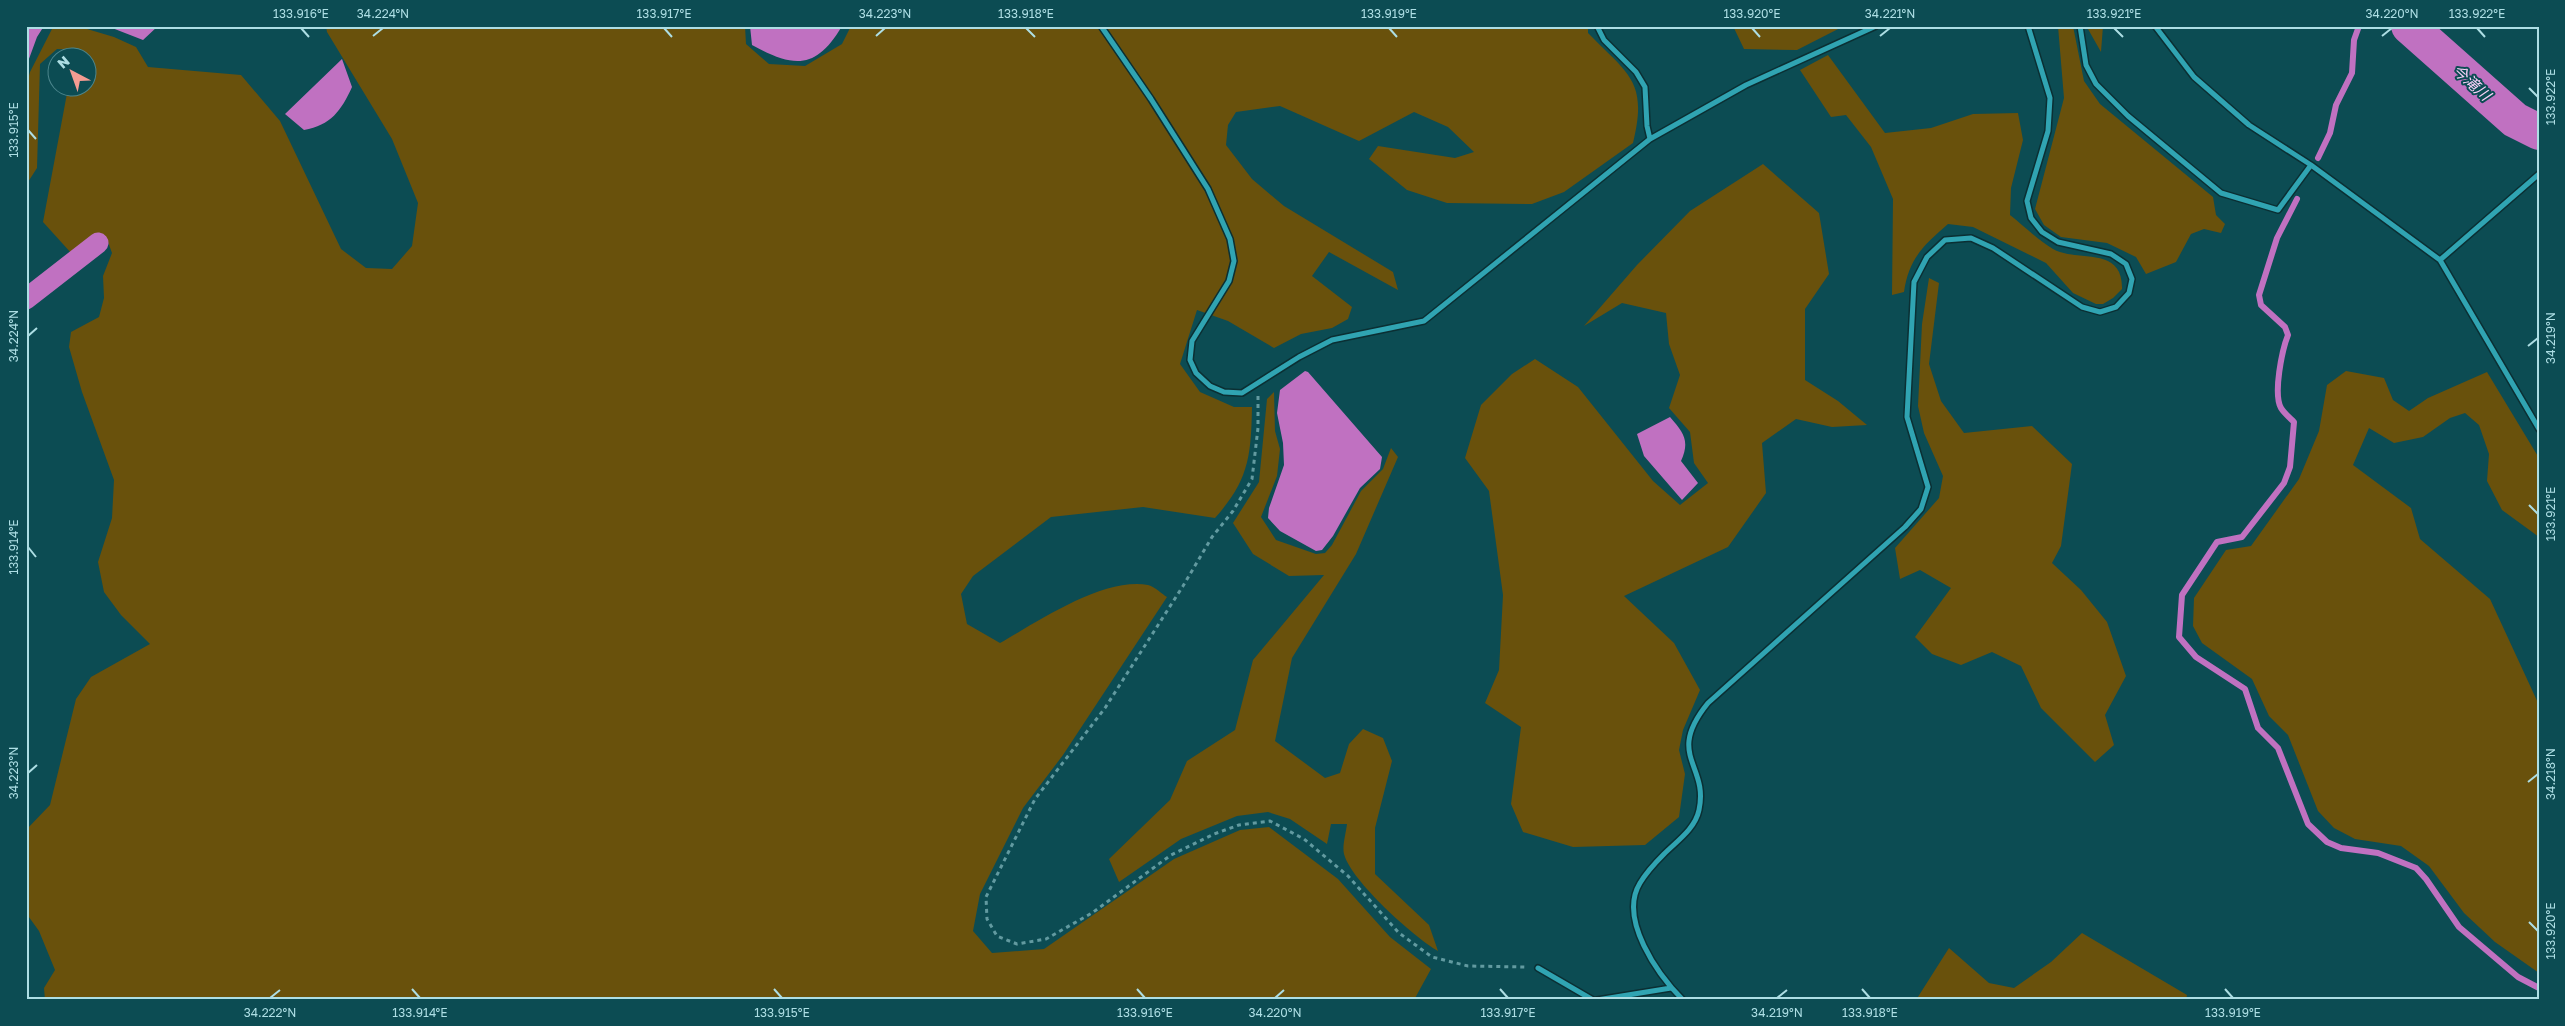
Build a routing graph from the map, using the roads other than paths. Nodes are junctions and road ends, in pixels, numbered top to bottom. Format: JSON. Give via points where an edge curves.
{"nodes":[{"id":1,"x":1101,"y":26,"type":"edge"},
{"id":2,"x":1596,"y":26,"type":"edge"},
{"id":3,"x":1876,"y":26,"type":"edge"},
{"id":4,"x":2028,"y":26,"type":"edge"},
{"id":5,"x":2080,"y":26,"type":"edge"},
{"id":6,"x":2155,"y":26,"type":"edge"},
{"id":7,"x":1650,"y":139,"type":"junction"},
{"id":8,"x":2311,"y":164,"type":"junction"},
{"id":9,"x":2539,"y":174,"type":"edge"},
{"id":10,"x":2440,"y":260,"type":"junction"},
{"id":11,"x":2539,"y":430,"type":"edge"},
{"id":12,"x":1538,"y":968,"type":"road end"},
{"id":13,"x":1671,"y":988,"type":"junction"},
{"id":14,"x":1593,"y":1000,"type":"edge"},
{"id":15,"x":1597,"y":1000,"type":"edge"},
{"id":16,"x":1683,"y":1000,"type":"edge"}],
"edges":[{"from":1,"to":7,"type":"street","via":[[1208,189],[1230,240],[1234,261],[1229,281],[1192,341],[1190,360],[1196,374],[1210,386],[1224,392],[1242,393],[1332,340],[1424,321]]},
{"from":2,"to":7,"type":"street","via":[[1604,40],[1636,72],[1645,86]]},
{"from":3,"to":7,"type":"street","via":[[1746,85]]},
{"from":4,"to":13,"type":"street","via":[[2050,98],[2048,131],[2027,200],[2030,218],[2042,232],[2058,242],[2111,254],[2126,264],[2132,279],[2129,293],[2116,307],[2100,312],[2082,307],[1993,248],[1971,238],[1945,240],[1927,257],[1914,282],[1907,417],[1928,487],[1921,509],[1697,717],[1688,742],[1699,790],[1699,810],[1690,830],[1662,856],[1639,884],[1633,912],[1642,943]]},
{"from":5,"to":8,"type":"street","via":[[2086,65],[2096,84],[2128,116],[2221,193],[2278,210]]},
{"from":6,"to":8,"type":"street","via":[[2194,76],[2249,125]]},
{"from":8,"to":10,"type":"street"},
{"from":9,"to":10,"type":"street"},
{"from":10,"to":11,"type":"street"},
{"from":12,"to":14,"type":"street"},
{"from":13,"to":15,"type":"street"},
{"from":13,"to":16,"type":"street"}]}
